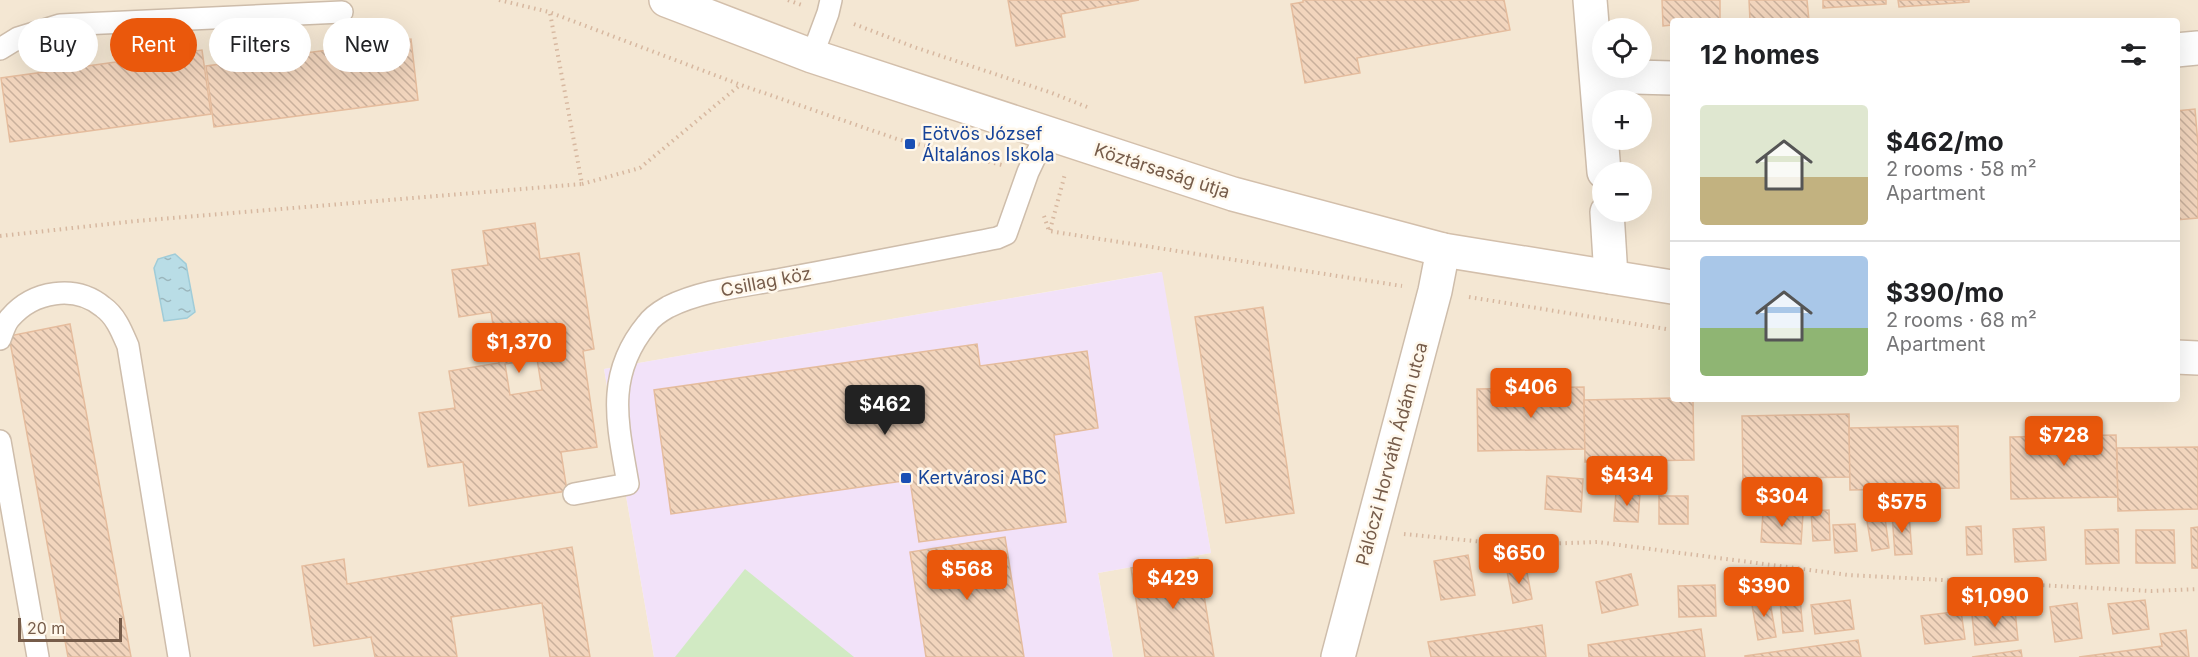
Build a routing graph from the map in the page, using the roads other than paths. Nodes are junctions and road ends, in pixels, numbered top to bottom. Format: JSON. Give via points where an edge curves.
{"nodes":[{"id":1,"x":666,"y":0,"type":"edge"},
{"id":2,"x":1590,"y":0,"type":"edge"},
{"id":3,"x":830,"y":7,"type":"edge"},
{"id":4,"x":342,"y":12,"type":"dead end"},
{"id":5,"x":1592,"y":19,"type":"edge"},
{"id":6,"x":2198,"y":48,"type":"edge"},
{"id":7,"x":0,"y":49,"type":"edge"},
{"id":8,"x":2180,"y":50,"type":"edge"},
{"id":9,"x":812,"y":56,"type":"junction"},
{"id":10,"x":1652,"y":77,"type":"edge"},
{"id":11,"x":1598,"y":78,"type":"edge"},
{"id":12,"x":1670,"y":78,"type":"edge"},
{"id":13,"x":1046,"y":134,"type":"junction"},
{"id":14,"x":1603,"y":162,"type":"edge"},
{"id":15,"x":1608,"y":222,"type":"edge"},
{"id":16,"x":1443,"y":250,"type":"junction"},
{"id":17,"x":1611,"y":277,"type":"junction"},
{"id":18,"x":1670,"y":287,"type":"edge"},
{"id":19,"x":0,"y":339,"type":"edge"},
{"id":20,"x":2180,"y":357,"type":"edge"},
{"id":21,"x":2198,"y":358,"type":"edge"},
{"id":22,"x":0,"y":441,"type":"edge"},
{"id":23,"x":574,"y":494,"type":"dead end"},
{"id":24,"x":38,"y":657,"type":"edge"},
{"id":25,"x":179,"y":657,"type":"edge"},
{"id":26,"x":1338,"y":657,"type":"edge"}],
"edges":[{"from":1,"to":9,"type":"street","name":"Köztársaság útja"},
{"from":2,"to":5,"type":"street"},
{"from":3,"to":9,"type":"lane"},
{"from":4,"to":7,"type":"lane","via":[[60,25],[18,38]]},
{"from":6,"to":8,"type":"street"},
{"from":9,"to":13,"type":"street","name":"Köztársaság útja"},
{"from":10,"to":12,"type":"street"},
{"from":11,"to":14,"type":"street"},
{"from":13,"to":16,"type":"street","name":"Köztársaság útja","via":[[1233,194]]},
{"from":13,"to":23,"type":"lane","name":"Csillag köz","via":[[1006,234],[716,292],[667,308],[648,323],[636,340],[618,387],[616,414],[628,484]]},
{"from":15,"to":17,"type":"street"},
{"from":16,"to":17,"type":"street","name":"Köztársaság útja"},
{"from":16,"to":26,"type":"street","name":"Pálóczi Horváth Ádám utca"},
{"from":17,"to":18,"type":"street","name":"Köztársaság útja"},
{"from":19,"to":25,"type":"lane","via":[[8,319],[25,304],[60,292],[86,297],[104,307],[117,322],[128,346]]},
{"from":20,"to":21,"type":"street"},
{"from":22,"to":24,"type":"lane"}]}
